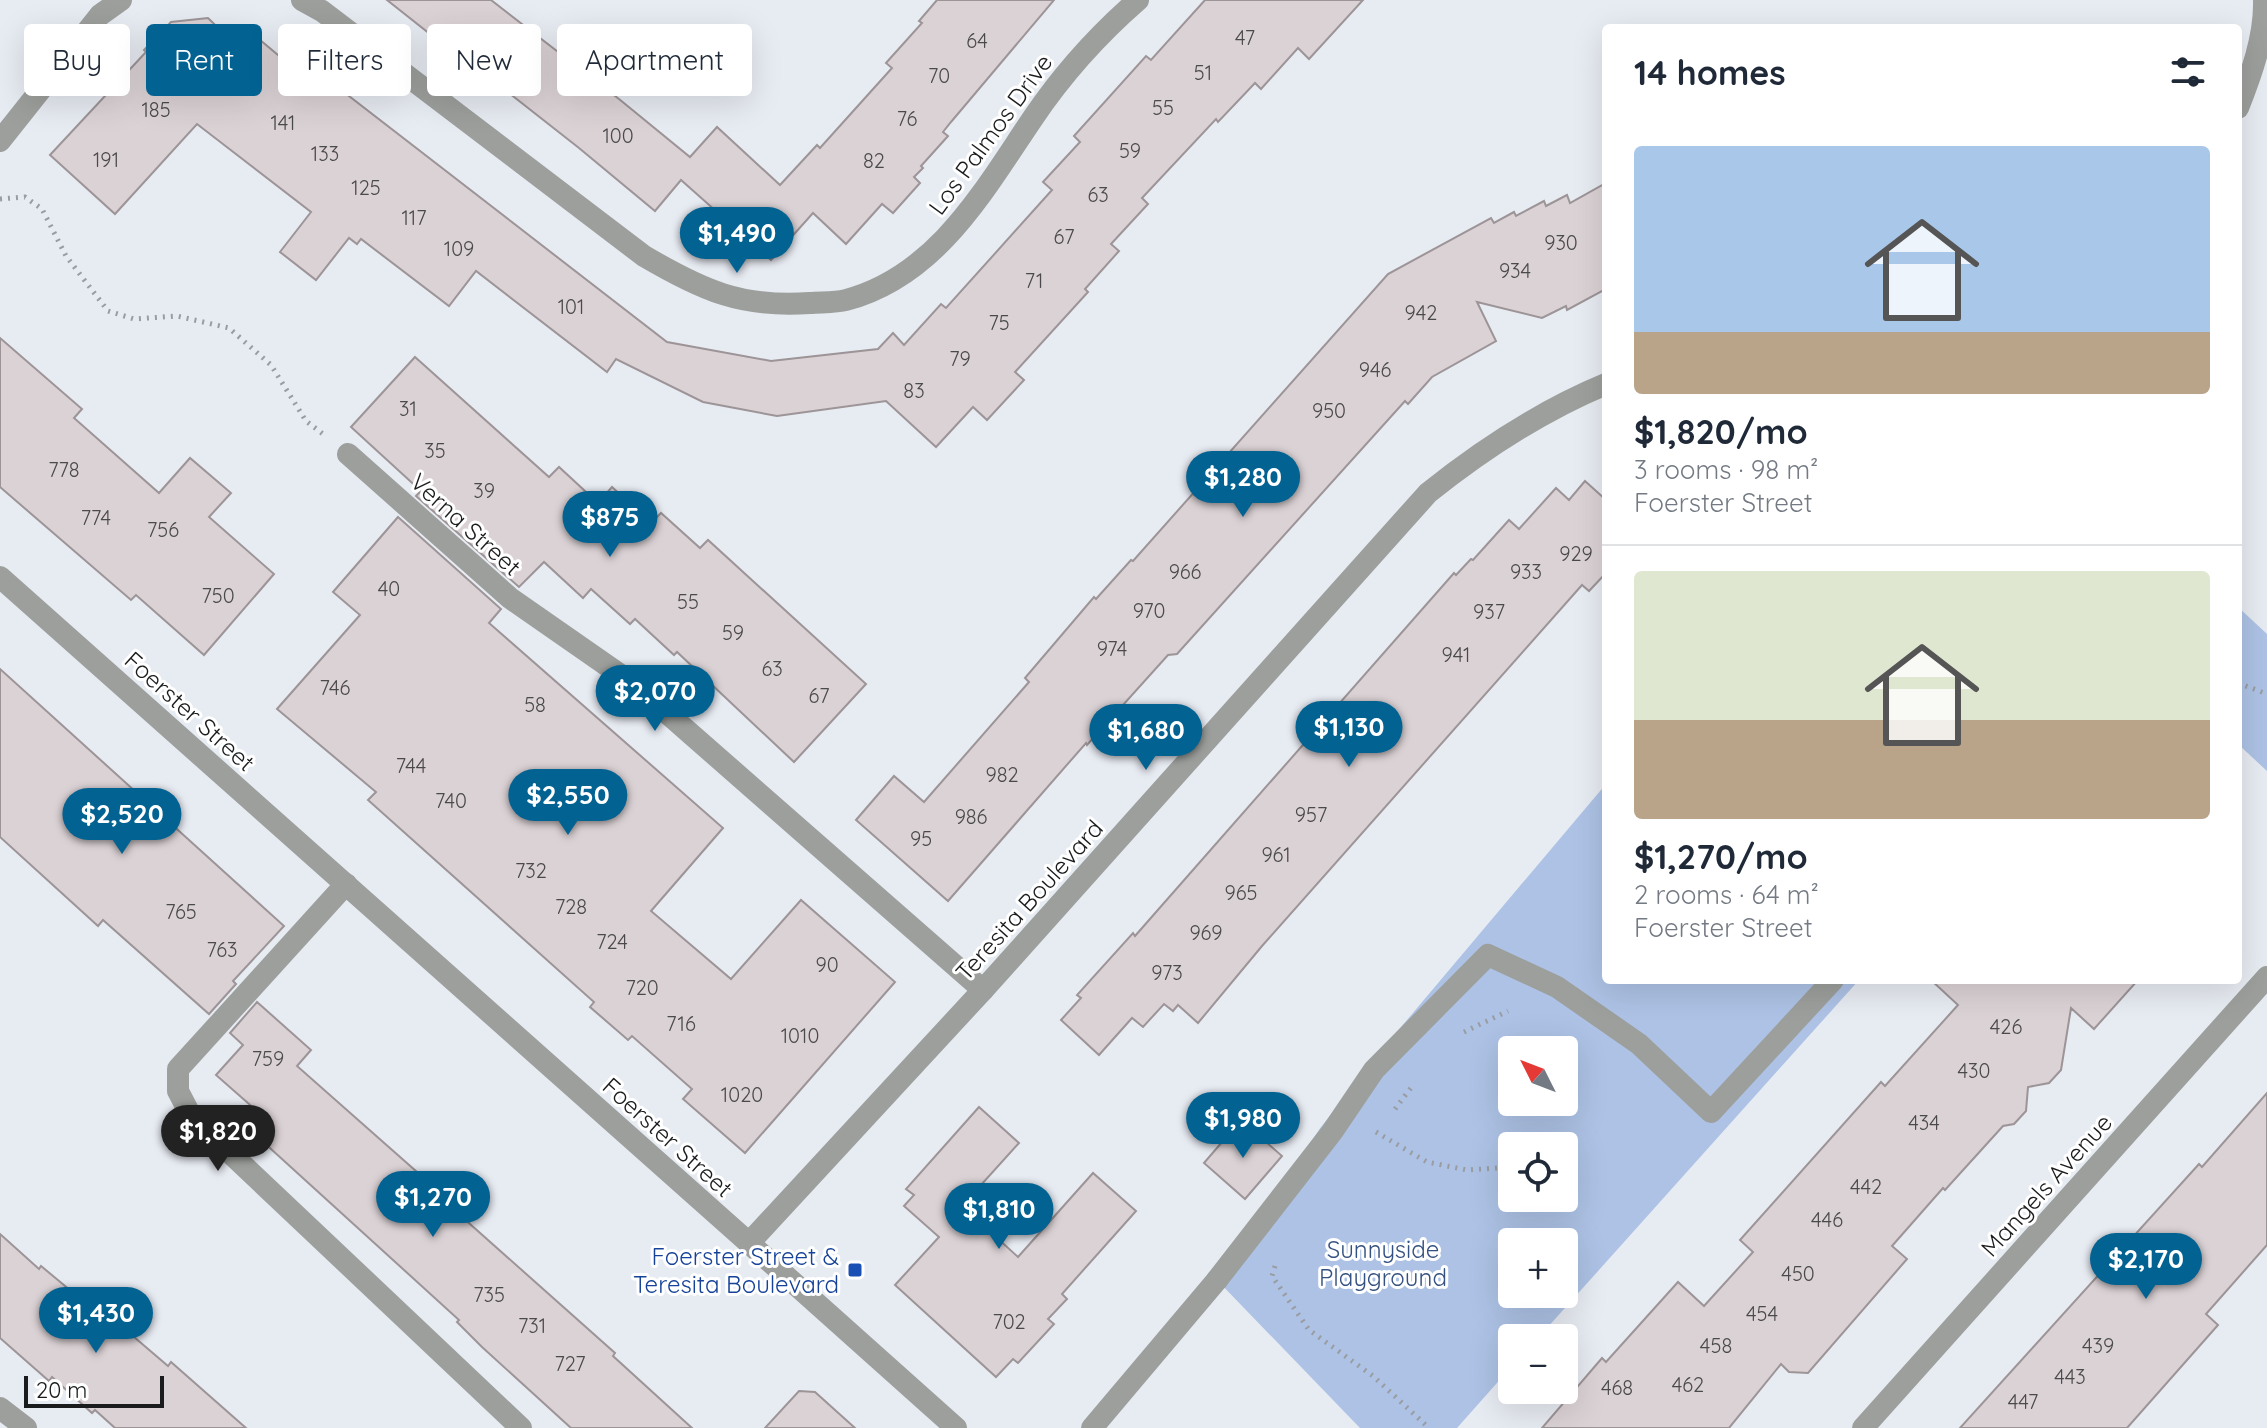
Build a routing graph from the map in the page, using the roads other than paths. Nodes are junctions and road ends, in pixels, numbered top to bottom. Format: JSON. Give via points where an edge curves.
{"nodes":[{"id":1,"x":121,"y":0,"type":"edge"},
{"id":2,"x":302,"y":0,"type":"edge"},
{"id":3,"x":1138,"y":0,"type":"edge"},
{"id":4,"x":2265,"y":10,"type":"edge"},
{"id":5,"x":2242,"y":98,"type":"edge"},
{"id":6,"x":0,"y":141,"type":"edge"},
{"id":7,"x":1602,"y":386,"type":"edge"},
{"id":8,"x":348,"y":454,"type":"road end"},
{"id":9,"x":0,"y":577,"type":"edge"},
{"id":10,"x":346,"y":884,"type":"junction"},
{"id":11,"x":2267,"y":977,"type":"edge"},
{"id":12,"x":1829,"y":984,"type":"edge"},
{"id":13,"x":983,"y":990,"type":"junction"},
{"id":14,"x":749,"y":1243,"type":"junction"},
{"id":15,"x":0,"y":1408,"type":"edge"},
{"id":16,"x":26,"y":1428,"type":"edge"},
{"id":17,"x":521,"y":1428,"type":"edge"},
{"id":18,"x":956,"y":1428,"type":"edge"},
{"id":19,"x":1092,"y":1428,"type":"edge"},
{"id":20,"x":1863,"y":1428,"type":"edge"}],
"edges":[{"from":1,"to":6,"type":"street","via":[[100,15]]},
{"from":2,"to":3,"type":"street","name":"Los Palmos Drive","via":[[644,256],[686,281],[737,300],[788,304],[845,301],[901,277],[953,231],[1076,62]]},
{"from":4,"to":5,"type":"street"},
{"from":7,"to":13,"type":"street","name":"Teresita Boulevard","via":[[1481,451],[1428,493]]},
{"from":8,"to":13,"type":"street","name":"Verna Street","via":[[510,598],[635,685]]},
{"from":9,"to":10,"type":"street","name":"Foerster Street"},
{"from":10,"to":14,"type":"street","name":"Foerster Street"},
{"from":10,"to":17,"type":"street","via":[[178,1069],[178,1091],[191,1116]]},
{"from":11,"to":20,"type":"street","name":"Mangels Avenue"},
{"from":12,"to":19,"type":"street","via":[[1711,1112],[1639,1044],[1557,987],[1488,955],[1374,1070],[1217,1280]]},
{"from":13,"to":14,"type":"street","name":"Teresita Boulevard"},
{"from":14,"to":18,"type":"street","name":"Foerster Street"},
{"from":15,"to":16,"type":"street"}]}
